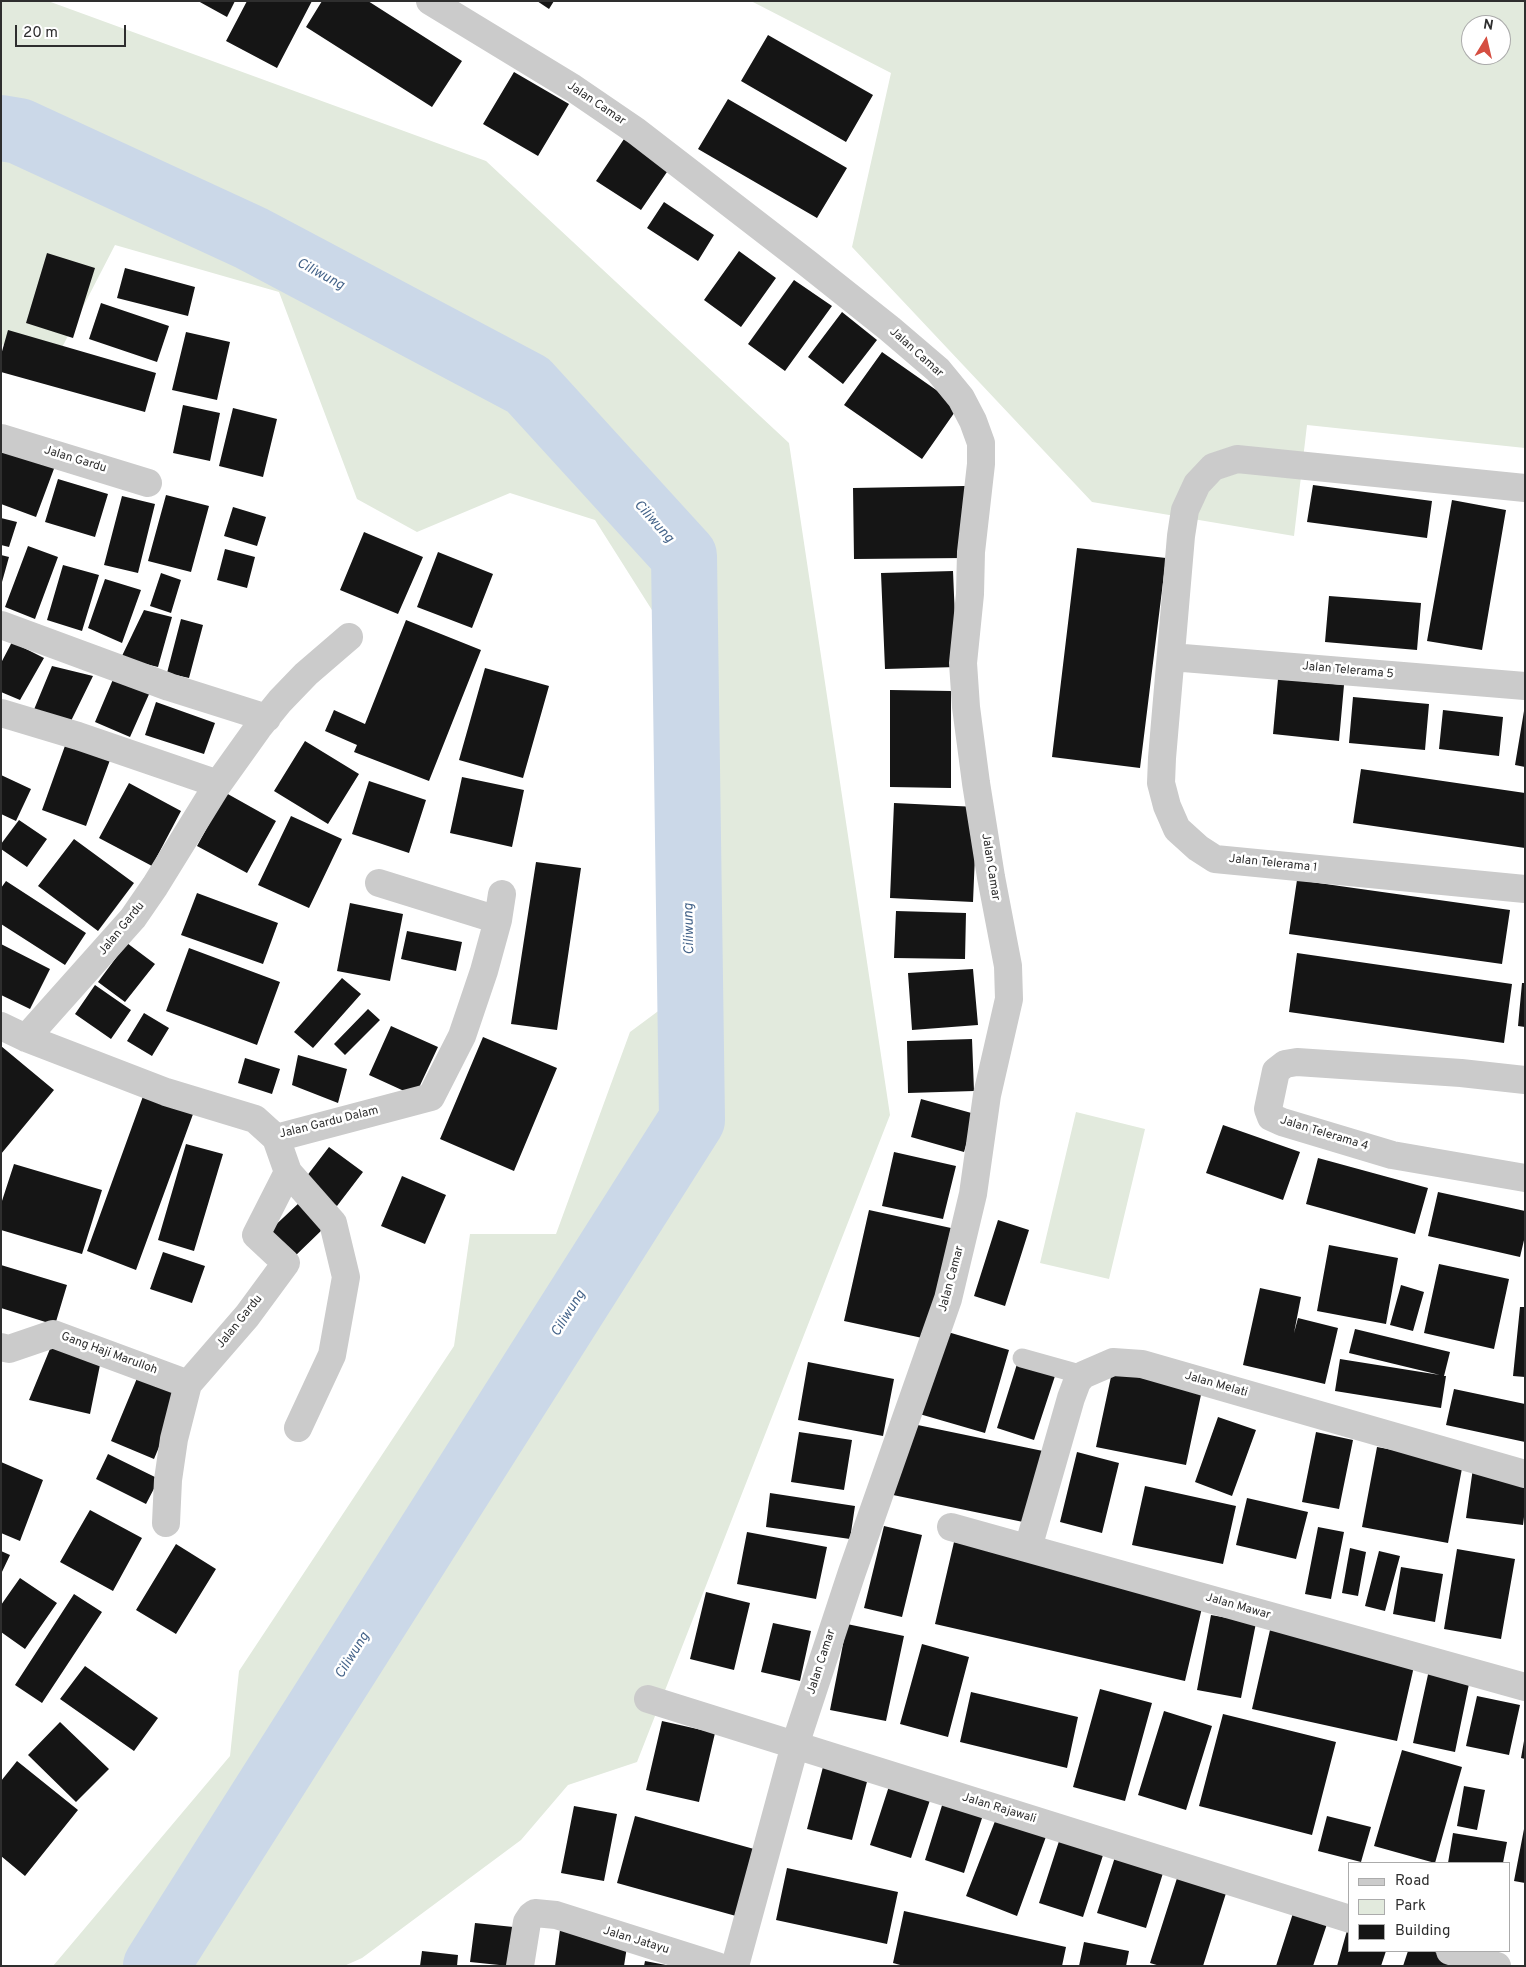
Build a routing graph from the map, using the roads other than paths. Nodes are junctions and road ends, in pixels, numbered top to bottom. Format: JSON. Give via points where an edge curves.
{"nodes":[{"id":1,"x":430,"y":1,"type":"edge"},
{"id":2,"x":1,"y":438,"type":"edge"},
{"id":3,"x":148,"y":483,"type":"dead end"},
{"id":4,"x":1525,"y":488,"type":"edge"},
{"id":5,"x":1,"y":625,"type":"edge"},
{"id":6,"x":349,"y":637,"type":"dead end"},
{"id":7,"x":1172,"y":657,"type":"junction"},
{"id":8,"x":1525,"y":686,"type":"edge"},
{"id":9,"x":1,"y":712,"type":"edge"},
{"id":10,"x":267,"y":718,"type":"junction"},
{"id":11,"x":218,"y":784,"type":"junction"},
{"id":12,"x":379,"y":883,"type":"dead end"},
{"id":13,"x":1525,"y":889,"type":"edge"},
{"id":14,"x":1,"y":1026,"type":"edge"},
{"id":15,"x":26,"y":1038,"type":"junction"},
{"id":16,"x":1525,"y":1080,"type":"edge"},
{"id":17,"x":276,"y":1138,"type":"junction"},
{"id":18,"x":288,"y":1172,"type":"junction"},
{"id":19,"x":1525,"y":1178,"type":"edge"},
{"id":20,"x":1,"y":1347,"type":"edge"},
{"id":21,"x":1022,"y":1358,"type":"dead end"},
{"id":22,"x":1083,"y":1375,"type":"junction"},
{"id":23,"x":188,"y":1384,"type":"junction"},
{"id":24,"x":298,"y":1428,"type":"dead end"},
{"id":25,"x":1525,"y":1474,"type":"edge"},
{"id":26,"x":166,"y":1523,"type":"dead end"},
{"id":27,"x":951,"y":1527,"type":"dead end"},
{"id":28,"x":1028,"y":1548,"type":"junction"},
{"id":29,"x":1525,"y":1688,"type":"edge"},
{"id":30,"x":648,"y":1699,"type":"dead end"},
{"id":31,"x":795,"y":1745,"type":"junction"},
{"id":32,"x":1348,"y":1918,"type":"edge"},
{"id":33,"x":1453,"y":1952,"type":"edge"},
{"id":34,"x":520,"y":1966,"type":"edge"},
{"id":35,"x":717,"y":1966,"type":"edge"},
{"id":36,"x":735,"y":1966,"type":"edge"},
{"id":37,"x":1497,"y":1966,"type":"edge"}],
"edges":[{"from":1,"to":31,"type":"street","name":"Jalan Camar","via":[[573,88],[636,131],[837,287],[938,370],[961,398],[981,443],[963,664],[978,792],[1008,966],[1009,999],[987,1095],[973,1194],[948,1299]]},
{"from":2,"to":3,"type":"street","name":"Jalan Gardu"},
{"from":4,"to":7,"type":"street","name":"Jalan Telerama 1","via":[[1237,459],[1213,467],[1197,484],[1185,510]]},
{"from":5,"to":10,"type":"street","via":[[169,687]]},
{"from":6,"to":10,"type":"street","name":"Jalan Gardu","via":[[306,674]]},
{"from":7,"to":8,"type":"street","name":"Jalan Telerama 5"},
{"from":7,"to":13,"type":"street","name":"Jalan Telerama 1","via":[[1162,783],[1177,829],[1198,848],[1215,858]]},
{"from":9,"to":11,"type":"street"},
{"from":10,"to":11,"type":"street","name":"Jalan Gardu"},
{"from":11,"to":15,"type":"street","name":"Jalan Gardu","via":[[133,918]]},
{"from":12,"to":17,"type":"street","name":"Jalan Gardu Dalam","via":[[500,907],[484,971],[462,1036],[431,1097]]},
{"from":14,"to":15,"type":"street"},
{"from":15,"to":17,"type":"street","name":"Jalan Gardu Dalam","via":[[166,1092],[255,1119]]},
{"from":16,"to":19,"type":"street","name":"Jalan Telerama 4","via":[[1297,1062],[1285,1064],[1276,1071],[1268,1109],[1271,1117],[1282,1122],[1392,1155]]},
{"from":17,"to":18,"type":"street"},
{"from":18,"to":23,"type":"street","name":"Jalan Gardu","via":[[256,1235],[286,1263],[247,1316]]},
{"from":18,"to":24,"type":"street","via":[[333,1224],[346,1277],[332,1355]]},
{"from":20,"to":23,"type":"street","name":"Gang Haji Marulloh","via":[[9,1349],[53,1334]]},
{"from":21,"to":22,"type":"lane"},
{"from":22,"to":25,"type":"street","name":"Jalan Melati","via":[[1113,1362],[1142,1364]]},
{"from":22,"to":28,"type":"street","via":[[1071,1398]]},
{"from":23,"to":26,"type":"street","name":"Jalan Gardu","via":[[174,1439]]},
{"from":27,"to":28,"type":"street","name":"Jalan Mawar"},
{"from":28,"to":29,"type":"street","name":"Jalan Mawar"},
{"from":30,"to":31,"type":"street","name":"Jalan Rajawali"},
{"from":31,"to":32,"type":"street","name":"Jalan Rajawali"},
{"from":31,"to":36,"type":"street","name":"Jalan Camar"},
{"from":33,"to":37,"type":"street"},
{"from":34,"to":35,"type":"street","name":"Jalan Jatayu","via":[[525,1932],[531,1916],[536,1913],[556,1915]]}]}
